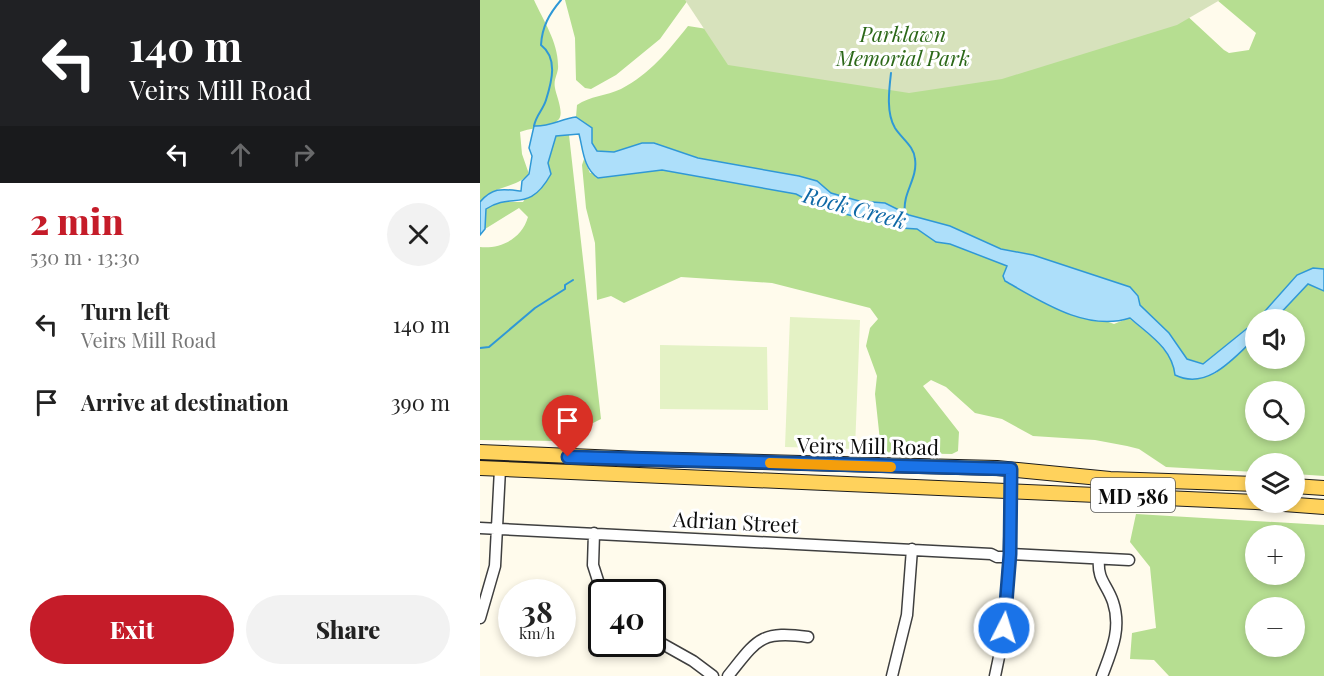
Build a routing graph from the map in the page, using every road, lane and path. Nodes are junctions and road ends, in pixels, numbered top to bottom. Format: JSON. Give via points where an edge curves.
{"nodes":[{"id":1,"x":480,"y":452,"type":"edge"},
{"id":2,"x":480,"y":468,"type":"edge"},
{"id":3,"x":500,"y":469,"type":"junction"},
{"id":4,"x":1011,"y":469,"type":"junction"},
{"id":5,"x":1245,"y":484,"type":"edge"},
{"id":6,"x":1305,"y":487,"type":"edge"},
{"id":7,"x":1324,"y":488,"type":"edge"},
{"id":8,"x":1010,"y":492,"type":"junction"},
{"id":9,"x":1245,"y":501,"type":"edge"},
{"id":10,"x":1305,"y":506,"type":"edge"},
{"id":11,"x":1324,"y":507,"type":"edge"},
{"id":12,"x":480,"y":528,"type":"edge"},
{"id":13,"x":497,"y":528,"type":"junction"},
{"id":14,"x":594,"y":533,"type":"junction"},
{"id":15,"x":912,"y":549,"type":"junction"},
{"id":16,"x":1010,"y":554,"type":"junction"},
{"id":17,"x":1099,"y":559,"type":"junction"},
{"id":18,"x":1129,"y":560,"type":"dead end"},
{"id":19,"x":598,"y":579,"type":"edge"},
{"id":20,"x":480,"y":618,"type":"edge"},
{"id":21,"x":808,"y":637,"type":"dead end"},
{"id":22,"x":666,"y":646,"type":"edge"},
{"id":23,"x":713,"y":676,"type":"edge"},
{"id":24,"x":728,"y":676,"type":"edge"},
{"id":25,"x":892,"y":676,"type":"edge"},
{"id":26,"x":995,"y":676,"type":"edge"},
{"id":27,"x":1102,"y":676,"type":"edge"}],
"edges":[{"from":1,"to":4,"type":"main road","name":"Veirs Mill Road","number":"MD 586"},
{"from":2,"to":3,"type":"main road","name":"Veirs Mill Road","number":"MD 586"},
{"from":3,"to":8,"type":"main road","name":"Veirs Mill Road","number":"MD 586"},
{"from":3,"to":13,"type":"street"},
{"from":4,"to":5,"type":"main road","name":"Veirs Mill Road","number":"MD 586","via":[[1110,479]]},
{"from":4,"to":8,"type":"street"},
{"from":6,"to":7,"type":"main road"},
{"from":8,"to":9,"type":"main road","name":"Veirs Mill Road","number":"MD 586"},
{"from":8,"to":16,"type":"street"},
{"from":10,"to":11,"type":"main road","name":"Veirs Mill Road","number":"MD 586"},
{"from":12,"to":13,"type":"street","name":"Adrian Street"},
{"from":13,"to":14,"type":"street","name":"Adrian Street"},
{"from":13,"to":20,"type":"street","via":[[495,566]]},
{"from":14,"to":15,"type":"street","name":"Adrian Street"},
{"from":14,"to":19,"type":"street","via":[[593,565]]},
{"from":15,"to":16,"type":"street","name":"Adrian Street","via":[[998,557]]},
{"from":15,"to":25,"type":"street","via":[[907,615]]},
{"from":16,"to":17,"type":"street","name":"Adrian Street"},
{"from":16,"to":26,"type":"street","via":[[1002,645]]},
{"from":17,"to":18,"type":"street","name":"Adrian Street"},
{"from":17,"to":27,"type":"street","via":[[1098,572],[1113,602],[1117,623],[1116,638]]},
{"from":21,"to":24,"type":"street","via":[[781,633],[762,638]]},
{"from":22,"to":23,"type":"street"}]}
